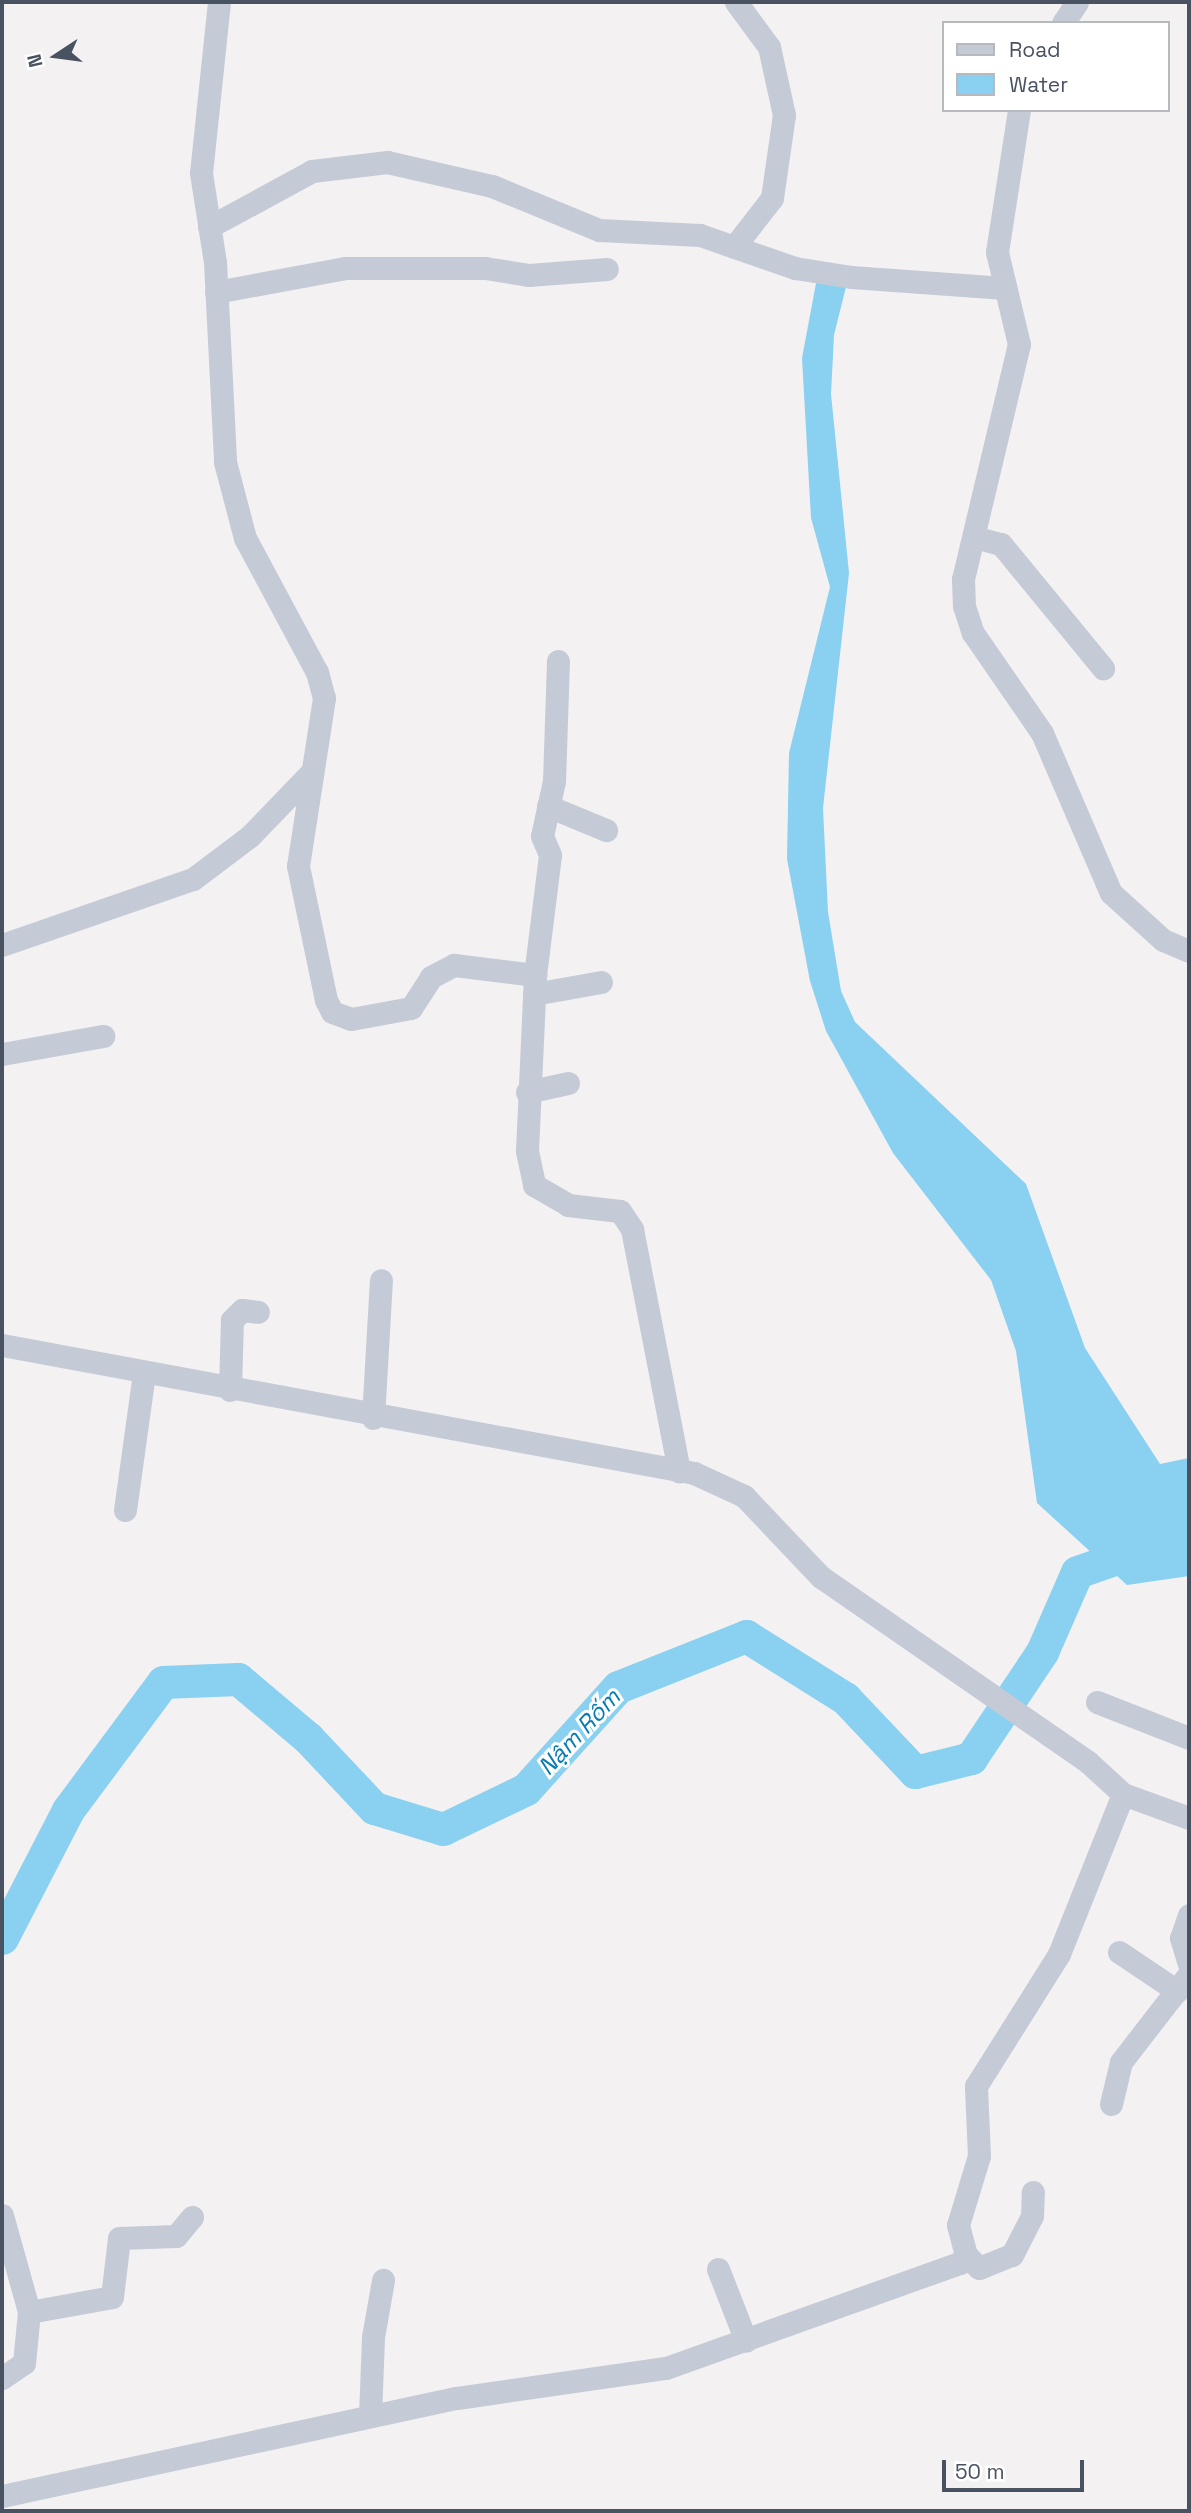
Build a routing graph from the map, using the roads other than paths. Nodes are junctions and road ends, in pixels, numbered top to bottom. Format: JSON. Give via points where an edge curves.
{"nodes":[{"id":1,"x":219,"y":2,"type":"edge"},
{"id":2,"x":736,"y":2,"type":"edge"},
{"id":3,"x":1077,"y":2,"type":"edge"},
{"id":4,"x":1064,"y":21,"type":"edge"},
{"id":5,"x":1019,"y":112,"type":"edge"},
{"id":6,"x":209,"y":227,"type":"junction"},
{"id":7,"x":734,"y":247,"type":"junction"},
{"id":8,"x":607,"y":269,"type":"dead end"},
{"id":9,"x":1005,"y":288,"type":"junction"},
{"id":10,"x":216,"y":292,"type":"junction"},
{"id":11,"x":974,"y":537,"type":"junction"},
{"id":12,"x":558,"y":662,"type":"dead end"},
{"id":13,"x":1103,"y":668,"type":"dead end"},
{"id":14,"x":309,"y":775,"type":"junction"},
{"id":15,"x":548,"y":806,"type":"junction"},
{"id":16,"x":606,"y":830,"type":"dead end"},
{"id":17,"x":2,"y":945,"type":"edge"},
{"id":18,"x":1189,"y":951,"type":"edge"},
{"id":19,"x":601,"y":982,"type":"dead end"},
{"id":20,"x":535,"y":985,"type":"junction"},
{"id":21,"x":103,"y":1036,"type":"dead end"},
{"id":22,"x":2,"y":1054,"type":"edge"},
{"id":23,"x":568,"y":1083,"type":"dead end"},
{"id":24,"x":527,"y":1092,"type":"junction"},
{"id":25,"x":381,"y":1280,"type":"dead end"},
{"id":26,"x":258,"y":1312,"type":"dead end"},
{"id":27,"x":2,"y":1345,"type":"edge"},
{"id":28,"x":144,"y":1373,"type":"junction"},
{"id":29,"x":230,"y":1390,"type":"junction"},
{"id":30,"x":373,"y":1418,"type":"junction"},
{"id":31,"x":679,"y":1471,"type":"junction"},
{"id":32,"x":125,"y":1510,"type":"dead end"},
{"id":33,"x":1097,"y":1702,"type":"dead end"},
{"id":34,"x":1189,"y":1738,"type":"edge"},
{"id":35,"x":1123,"y":1794,"type":"junction"},
{"id":36,"x":1189,"y":1818,"type":"edge"},
{"id":37,"x":1189,"y":1915,"type":"edge"},
{"id":38,"x":1119,"y":1952,"type":"dead end"},
{"id":39,"x":1189,"y":1964,"type":"edge"},
{"id":40,"x":1183,"y":1982,"type":"edge"},
{"id":41,"x":1111,"y":2104,"type":"dead end"},
{"id":42,"x":1033,"y":2192,"type":"dead end"},
{"id":43,"x":2,"y":2215,"type":"edge"},
{"id":44,"x":192,"y":2217,"type":"dead end"},
{"id":45,"x":966,"y":2255,"type":"junction"},
{"id":46,"x":718,"y":2269,"type":"dead end"},
{"id":47,"x":383,"y":2280,"type":"dead end"},
{"id":48,"x":29,"y":2312,"type":"junction"},
{"id":49,"x":746,"y":2341,"type":"junction"},
{"id":50,"x":2,"y":2378,"type":"edge"},
{"id":51,"x":370,"y":2416,"type":"junction"},
{"id":52,"x":2,"y":2496,"type":"edge"}],
"edges":[{"from":1,"to":6,"type":"street","via":[[201,173]]},
{"from":2,"to":7,"type":"street","via":[[769,47],[784,115],[772,198]]},
{"from":3,"to":4,"type":"street"},
{"from":5,"to":9,"type":"street","via":[[998,221]]},
{"from":6,"to":7,"type":"street","via":[[312,171],[387,162],[492,186],[599,230],[699,235]]},
{"from":6,"to":10,"type":"street"},
{"from":7,"to":9,"type":"street","via":[[795,268],[851,277]]},
{"from":8,"to":10,"type":"street","via":[[529,275],[485,268],[345,268]]},
{"from":9,"to":11,"type":"street","via":[[1019,344]]},
{"from":10,"to":14,"type":"street","via":[[220,407],[233,507],[317,672],[324,698],[322,735]]},
{"from":11,"to":13,"type":"street","via":[[1002,544]]},
{"from":11,"to":18,"type":"street","via":[[963,579],[974,633],[1042,733],[1111,893],[1163,940]]},
{"from":12,"to":15,"type":"street"},
{"from":14,"to":17,"type":"street","via":[[250,836],[193,879]]},
{"from":14,"to":20,"type":"street","via":[[298,866],[332,1012],[351,1019],[411,1008],[431,977],[454,965]]},
{"from":15,"to":16,"type":"street"},
{"from":15,"to":20,"type":"street","via":[[542,836],[549,877]]},
{"from":19,"to":20,"type":"street"},
{"from":20,"to":24,"type":"street"},
{"from":21,"to":22,"type":"street"},
{"from":23,"to":24,"type":"street"},
{"from":24,"to":31,"type":"street","via":[[534,1185],[568,1205],[620,1211],[632,1229]]},
{"from":25,"to":30,"type":"street"},
{"from":26,"to":29,"type":"street","via":[[242,1310],[232,1320]]},
{"from":27,"to":28,"type":"street"},
{"from":28,"to":29,"type":"street"},
{"from":28,"to":32,"type":"street"},
{"from":29,"to":30,"type":"street"},
{"from":30,"to":31,"type":"street"},
{"from":31,"to":35,"type":"street","via":[[744,1496],[821,1577],[1088,1762]]},
{"from":33,"to":34,"type":"street"},
{"from":35,"to":36,"type":"street"},
{"from":35,"to":45,"type":"street","via":[[1059,1954],[976,2086],[979,2157],[958,2225]]},
{"from":37,"to":39,"type":"street","via":[[1181,1938]]},
{"from":38,"to":40,"type":"street"},
{"from":40,"to":41,"type":"street","via":[[1121,2062]]},
{"from":42,"to":45,"type":"street","via":[[1032,2216],[1012,2255],[979,2268]]},
{"from":43,"to":48,"type":"street"},
{"from":44,"to":48,"type":"street","via":[[176,2236],[119,2238],[112,2298]]},
{"from":45,"to":49,"type":"street","via":[[918,2281]]},
{"from":46,"to":49,"type":"street"},
{"from":47,"to":51,"type":"street","via":[[373,2337]]},
{"from":48,"to":50,"type":"street","via":[[24,2363]]},
{"from":49,"to":51,"type":"street","via":[[666,2368]]},
{"from":51,"to":52,"type":"street"}]}
